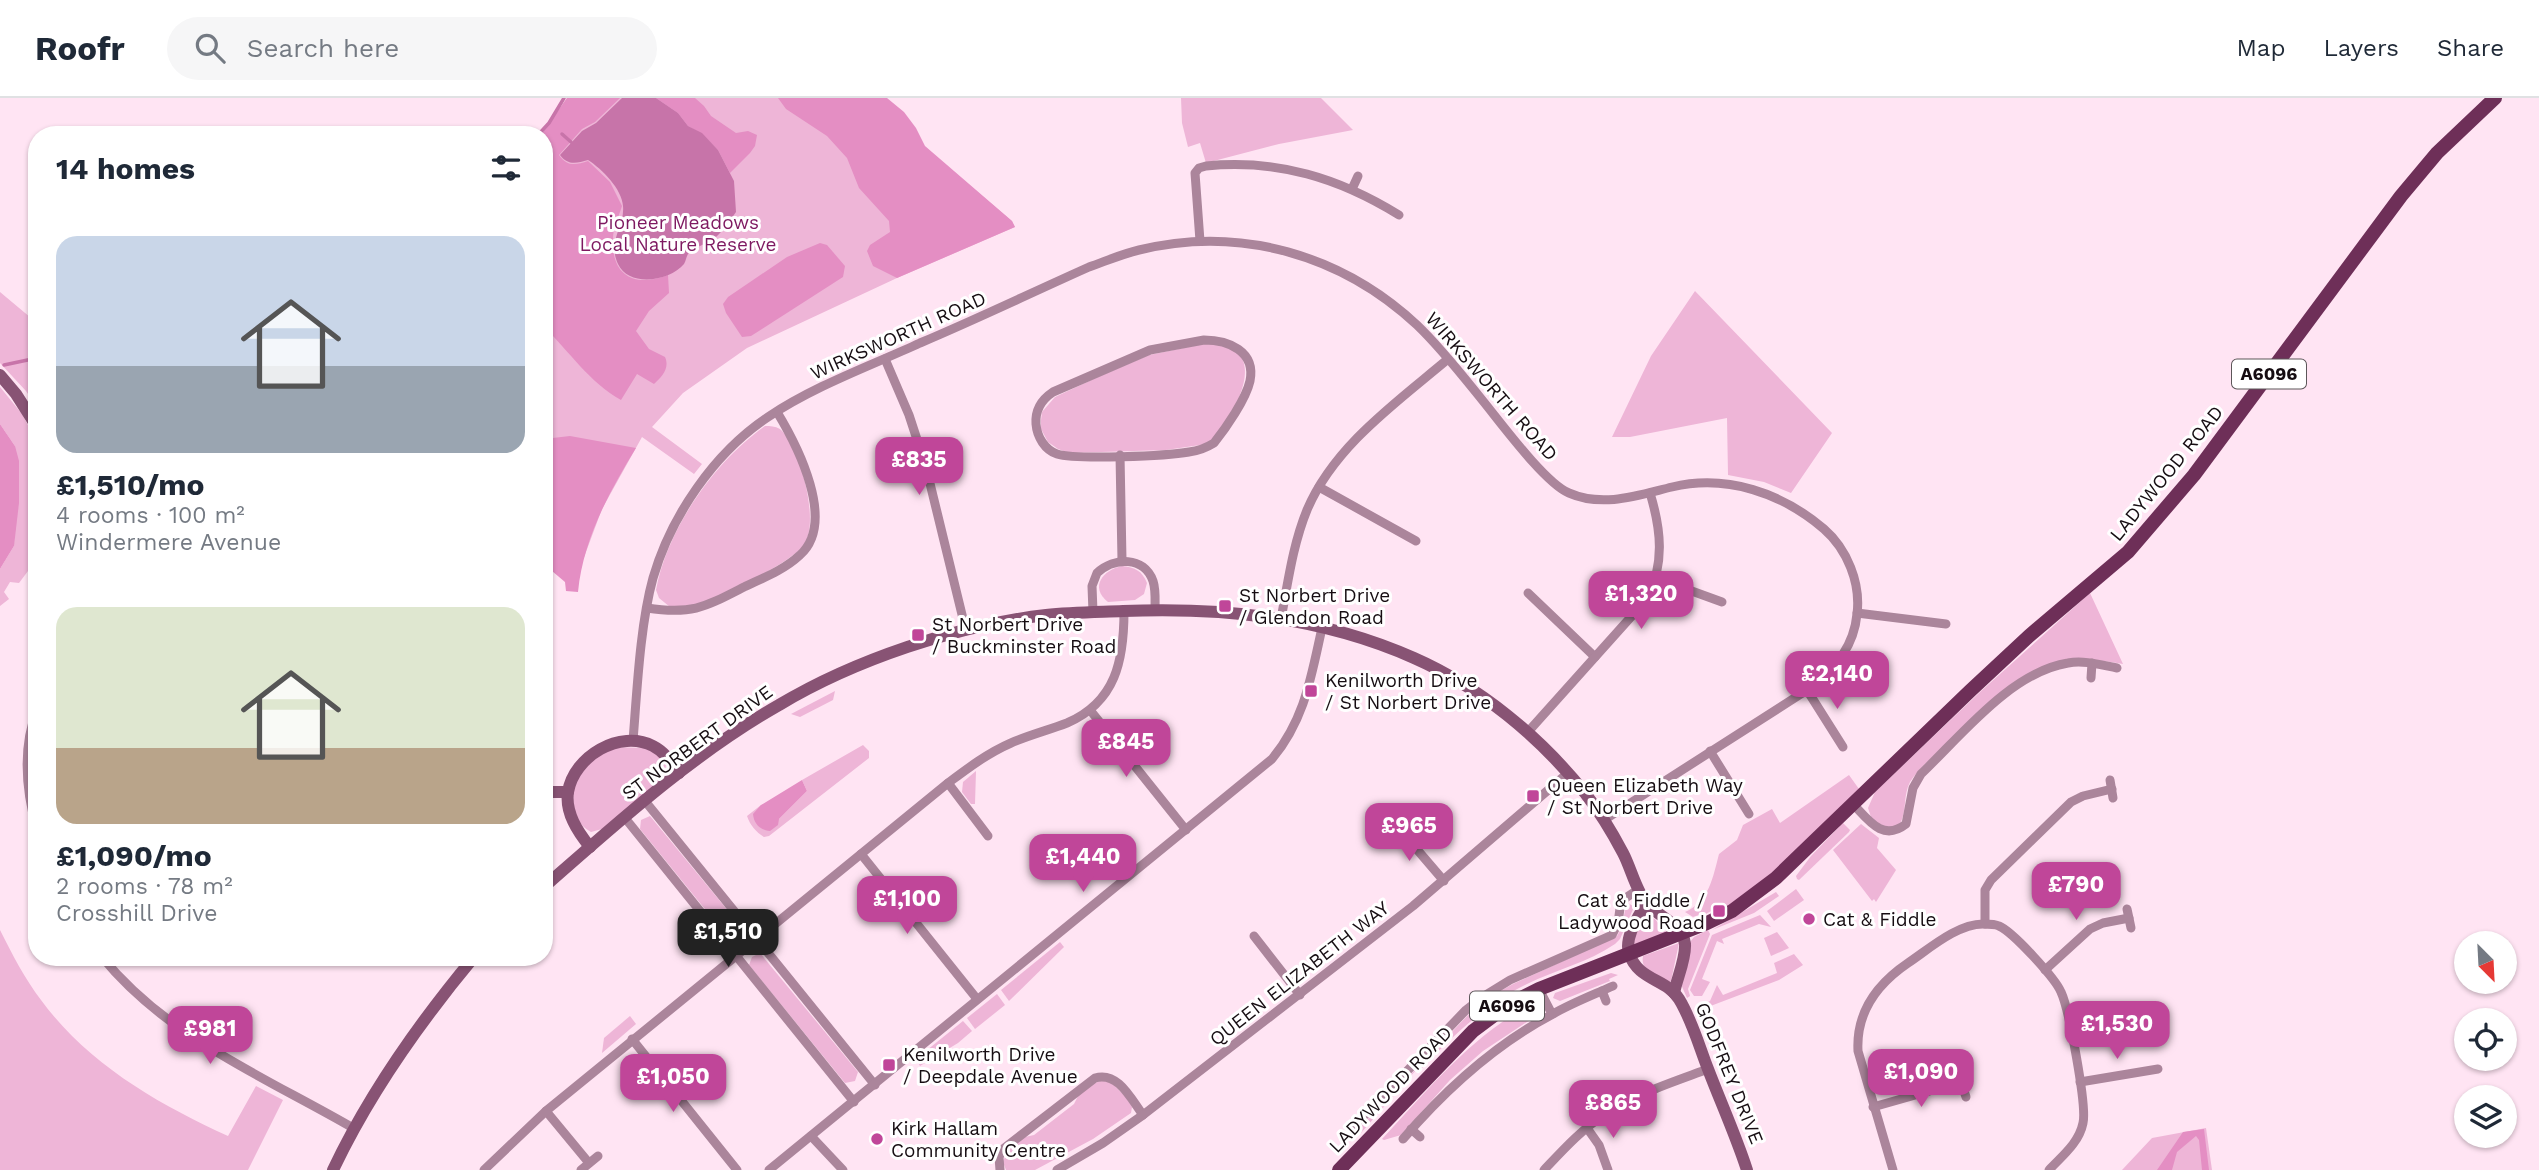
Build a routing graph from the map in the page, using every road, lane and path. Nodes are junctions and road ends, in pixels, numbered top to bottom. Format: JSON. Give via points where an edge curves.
{"nodes":[{"id":1,"x":2495,"y":98,"type":"edge"},
{"id":2,"x":1358,"y":176,"type":"dead end"},
{"id":3,"x":1352,"y":189,"type":"junction"},
{"id":4,"x":1399,"y":215,"type":"dead end"},
{"id":5,"x":1200,"y":241,"type":"junction"},
{"id":6,"x":885,"y":359,"type":"junction"},
{"id":7,"x":1448,"y":359,"type":"junction"},
{"id":8,"x":0,"y":375,"type":"edge"},
{"id":9,"x":777,"y":412,"type":"junction"},
{"id":10,"x":28,"y":413,"type":"edge"},
{"id":11,"x":1120,"y":455,"type":"junction"},
{"id":12,"x":1320,"y":487,"type":"junction"},
{"id":13,"x":1650,"y":493,"type":"junction"},
{"id":14,"x":1416,"y":541,"type":"dead end"},
{"id":15,"x":1122,"y":560,"type":"junction"},
{"id":16,"x":1656,"y":578,"type":"junction"},
{"id":17,"x":1528,"y":593,"type":"dead end"},
{"id":18,"x":1722,"y":602,"type":"dead end"},
{"id":19,"x":647,"y":608,"type":"junction"},
{"id":20,"x":1155,"y":610,"type":"junction"},
{"id":21,"x":1124,"y":611,"type":"junction"},
{"id":22,"x":1093,"y":612,"type":"junction"},
{"id":23,"x":1857,"y":613,"type":"junction"},
{"id":24,"x":1281,"y":619,"type":"junction"},
{"id":25,"x":1946,"y":624,"type":"dead end"},
{"id":26,"x":1322,"y":628,"type":"junction"},
{"id":27,"x":966,"y":631,"type":"junction"},
{"id":28,"x":1595,"y":656,"type":"junction"},
{"id":29,"x":2092,"y":663,"type":"junction"},
{"id":30,"x":2117,"y":667,"type":"dead end"},
{"id":31,"x":2091,"y":678,"type":"dead end"},
{"id":32,"x":1807,"y":690,"type":"junction"},
{"id":33,"x":1090,"y":710,"type":"junction"},
{"id":34,"x":1527,"y":733,"type":"junction"},
{"id":35,"x":633,"y":741,"type":"junction"},
{"id":36,"x":1843,"y":747,"type":"dead end"},
{"id":37,"x":1710,"y":751,"type":"junction"},
{"id":38,"x":28,"y":752,"type":"edge"},
{"id":39,"x":679,"y":773,"type":"junction"},
{"id":40,"x":1568,"y":773,"type":"junction"},
{"id":41,"x":948,"y":783,"type":"junction"},
{"id":42,"x":28,"y":786,"type":"edge"},
{"id":43,"x":2112,"y":789,"type":"dead end"},
{"id":44,"x":553,"y":792,"type":"edge"},
{"id":45,"x":568,"y":792,"type":"junction"},
{"id":46,"x":645,"y":801,"type":"junction"},
{"id":47,"x":1853,"y":804,"type":"junction"},
{"id":48,"x":1749,"y":814,"type":"dead end"},
{"id":49,"x":625,"y":817,"type":"junction"},
{"id":50,"x":1604,"y":820,"type":"junction"},
{"id":51,"x":1396,"y":825,"type":"dead end"},
{"id":52,"x":1186,"y":830,"type":"junction"},
{"id":53,"x":988,"y":836,"type":"dead end"},
{"id":54,"x":590,"y":847,"type":"junction"},
{"id":55,"x":861,"y":854,"type":"junction"},
{"id":56,"x":553,"y":879,"type":"edge"},
{"id":57,"x":1444,"y":881,"type":"junction"},
{"id":58,"x":1639,"y":890,"type":"junction"},
{"id":59,"x":1646,"y":903,"type":"junction"},
{"id":60,"x":2129,"y":919,"type":"dead end"},
{"id":61,"x":1984,"y":924,"type":"junction"},
{"id":62,"x":1681,"y":934,"type":"junction"},
{"id":63,"x":1254,"y":936,"type":"dead end"},
{"id":64,"x":757,"y":939,"type":"junction"},
{"id":65,"x":1629,"y":954,"type":"junction"},
{"id":66,"x":736,"y":956,"type":"junction"},
{"id":67,"x":111,"y":966,"type":"edge"},
{"id":68,"x":467,"y":966,"type":"edge"},
{"id":69,"x":2045,"y":970,"type":"junction"},
{"id":70,"x":1613,"y":986,"type":"dead end"},
{"id":71,"x":1539,"y":989,"type":"junction"},
{"id":72,"x":1602,"y":991,"type":"junction"},
{"id":73,"x":1674,"y":993,"type":"junction"},
{"id":74,"x":1300,"y":995,"type":"junction"},
{"id":75,"x":977,"y":999,"type":"junction"},
{"id":76,"x":1606,"y":1001,"type":"dead end"},
{"id":77,"x":1552,"y":1014,"type":"junction"},
{"id":78,"x":632,"y":1039,"type":"junction"},
{"id":79,"x":1956,"y":1066,"type":"dead end"},
{"id":80,"x":1708,"y":1069,"type":"junction"},
{"id":81,"x":2158,"y":1069,"type":"dead end"},
{"id":82,"x":1961,"y":1082,"type":"junction"},
{"id":83,"x":2080,"y":1082,"type":"junction"},
{"id":84,"x":875,"y":1085,"type":"junction"},
{"id":85,"x":1966,"y":1097,"type":"dead end"},
{"id":86,"x":854,"y":1102,"type":"junction"},
{"id":87,"x":1873,"y":1107,"type":"junction"},
{"id":88,"x":546,"y":1111,"type":"junction"},
{"id":89,"x":1143,"y":1115,"type":"junction"},
{"id":90,"x":1354,"y":1126,"type":"dead end"},
{"id":91,"x":353,"y":1128,"type":"junction"},
{"id":92,"x":1587,"y":1128,"type":"junction"},
{"id":93,"x":1411,"y":1129,"type":"junction"},
{"id":94,"x":811,"y":1136,"type":"junction"},
{"id":95,"x":1420,"y":1137,"type":"dead end"},
{"id":96,"x":1403,"y":1139,"type":"dead end"},
{"id":97,"x":598,"y":1156,"type":"dead end"},
{"id":98,"x":585,"y":1167,"type":"edge"},
{"id":99,"x":333,"y":1170,"type":"edge"},
{"id":100,"x":484,"y":1170,"type":"edge"},
{"id":101,"x":737,"y":1170,"type":"edge"},
{"id":102,"x":769,"y":1170,"type":"edge"},
{"id":103,"x":843,"y":1170,"type":"edge"},
{"id":104,"x":1000,"y":1170,"type":"edge"},
{"id":105,"x":1057,"y":1170,"type":"edge"},
{"id":106,"x":1339,"y":1170,"type":"edge"},
{"id":107,"x":1544,"y":1170,"type":"edge"},
{"id":108,"x":1608,"y":1170,"type":"edge"},
{"id":109,"x":1747,"y":1170,"type":"edge"},
{"id":110,"x":1893,"y":1170,"type":"edge"},
{"id":111,"x":2049,"y":1170,"type":"edge"}],
"edges":[{"from":1,"to":47,"type":"main road","name":"LADYWOOD ROAD","number":"A6096","via":[[2437,153],[2401,196],[2194,475],[2128,552],[2029,636]]},
{"from":2,"to":3,"type":"street"},
{"from":3,"to":4,"type":"street"},
{"from":3,"to":5,"type":"street","via":[[1295,170],[1228,165],[1199,168],[1195,173]]},
{"from":5,"to":6,"type":"street","name":"WIRKSWORTH ROAD","via":[[1139,250],[1089,267]]},
{"from":5,"to":7,"type":"street","name":"WIRKSWORTH ROAD","via":[[1272,247],[1340,271],[1390,302]]},
{"from":6,"to":9,"type":"street","name":"WIRKSWORTH ROAD"},
{"from":6,"to":27,"type":"street","via":[[926,467]]},
{"from":7,"to":12,"type":"street","via":[[1356,440]]},
{"from":7,"to":13,"type":"street","name":"WIRKSWORTH ROAD","via":[[1530,457],[1569,494],[1603,500]]},
{"from":8,"to":10,"type":"street"},
{"from":9,"to":19,"type":"street","name":"WIRKSWORTH ROAD","via":[[728,452],[696,491],[664,548]]},
{"from":9,"to":19,"type":"street","via":[[800,455],[815,507],[815,527],[807,548],[780,569],[707,605],[680,612]]},
{"from":11,"to":11,"type":"street","via":[[1063,455],[1049,450],[1037,431],[1041,402],[1096,372],[1168,345],[1217,340],[1241,352],[1249,366],[1250,382],[1214,443],[1186,453]]},
{"from":11,"to":15,"type":"street"},
{"from":12,"to":14,"type":"street"},
{"from":12,"to":24,"type":"street","via":[[1309,506],[1290,566]]},
{"from":13,"to":16,"type":"street","via":[[1661,543]]},
{"from":13,"to":23,"type":"street","name":"WIRKSWORTH ROAD","via":[[1691,484],[1738,485],[1795,507],[1829,533],[1847,559],[1857,591]]},
{"from":15,"to":20,"type":"street","via":[[1136,563],[1149,574]]},
{"from":15,"to":22,"type":"street","via":[[1097,573],[1092,586]]},
{"from":16,"to":18,"type":"street"},
{"from":16,"to":28,"type":"street","via":[[1641,608]]},
{"from":17,"to":28,"type":"street"},
{"from":19,"to":35,"type":"street","name":"WIRKSWORTH ROAD"},
{"from":20,"to":21,"type":"street","name":"ST NORBERT DRIVE"},
{"from":20,"to":24,"type":"street","name":"ST NORBERT DRIVE"},
{"from":21,"to":22,"type":"street","name":"ST NORBERT DRIVE"},
{"from":21,"to":33,"type":"street","via":[[1119,667],[1107,692]]},
{"from":22,"to":27,"type":"street","name":"ST NORBERT DRIVE","via":[[1045,615]]},
{"from":23,"to":25,"type":"street"},
{"from":23,"to":32,"type":"street","name":"WIRKSWORTH ROAD","via":[[1856,628],[1842,656]]},
{"from":24,"to":26,"type":"street","name":"ST NORBERT DRIVE"},
{"from":26,"to":34,"type":"street","name":"ST NORBERT DRIVE","via":[[1417,659],[1473,690]]},
{"from":26,"to":52,"type":"street","via":[[1290,735],[1272,759]]},
{"from":27,"to":39,"type":"street","name":"ST NORBERT DRIVE","via":[[915,645],[827,680],[780,704]]},
{"from":28,"to":34,"type":"street"},
{"from":29,"to":30,"type":"street"},
{"from":29,"to":31,"type":"street"},
{"from":29,"to":47,"type":"street","via":[[2054,666],[2005,692],[1922,774],[1913,788],[1906,824],[1900,829],[1880,830]]},
{"from":32,"to":36,"type":"street"},
{"from":32,"to":37,"type":"street","name":"WIRKSWORTH ROAD"},
{"from":33,"to":41,"type":"street","via":[[1010,744]]},
{"from":33,"to":52,"type":"street"},
{"from":34,"to":40,"type":"street","name":"ST NORBERT DRIVE"},
{"from":35,"to":39,"type":"street","via":[[662,752]]},
{"from":35,"to":45,"type":"street","via":[[596,751],[577,772]]},
{"from":37,"to":48,"type":"street"},
{"from":37,"to":50,"type":"street","name":"WIRKSWORTH ROAD"},
{"from":38,"to":42,"type":"street"},
{"from":39,"to":46,"type":"street","name":"ST NORBERT DRIVE"},
{"from":40,"to":50,"type":"street","name":"ST NORBERT DRIVE"},
{"from":40,"to":57,"type":"street","name":"QUEEN ELIZABETH WAY"},
{"from":41,"to":53,"type":"street"},
{"from":41,"to":55,"type":"street"},
{"from":43,"to":61,"type":"street","via":[[2071,802],[1991,880],[1985,890]]},
{"from":44,"to":45,"type":"street"},
{"from":45,"to":54,"type":"street","via":[[572,818]]},
{"from":46,"to":49,"type":"street","name":"ST NORBERT DRIVE"},
{"from":46,"to":64,"type":"street"},
{"from":47,"to":62,"type":"main road","name":"LADYWOOD ROAD","number":"A6096","via":[[1762,889],[1732,911]]},
{"from":49,"to":54,"type":"street","name":"ST NORBERT DRIVE"},
{"from":49,"to":66,"type":"street"},
{"from":50,"to":58,"type":"street","name":"ST NORBERT DRIVE"},
{"from":51,"to":57,"type":"street"},
{"from":52,"to":75,"type":"street"},
{"from":54,"to":56,"type":"street","name":"ST NORBERT DRIVE"},
{"from":55,"to":64,"type":"street"},
{"from":55,"to":75,"type":"street"},
{"from":57,"to":74,"type":"street","name":"QUEEN ELIZABETH WAY"},
{"from":58,"to":59,"type":"street","name":"ST NORBERT DRIVE"},
{"from":58,"to":90,"type":"street","name":"LADYWOOD ROAD","via":[[1621,901],[1612,935],[1479,998],[1359,1115]]},
{"from":59,"to":62,"type":"street","name":"ST NORBERT DRIVE"},
{"from":59,"to":65,"type":"street","via":[[1629,936]]},
{"from":60,"to":69,"type":"street","via":[[2090,929]]},
{"from":61,"to":69,"type":"street","via":[[2010,933]]},
{"from":61,"to":87,"type":"street","via":[[1960,930],[1905,965],[1870,1001],[1857,1040]]},
{"from":62,"to":65,"type":"main road","name":"LADYWOOD ROAD","number":"A6096"},
{"from":62,"to":73,"type":"street","name":"GODFREY DRIVE","via":[[1685,944]]},
{"from":63,"to":74,"type":"street"},
{"from":64,"to":66,"type":"street"},
{"from":64,"to":84,"type":"street"},
{"from":65,"to":71,"type":"main road","name":"LADYWOOD ROAD","number":"A6096"},
{"from":65,"to":73,"type":"street","name":"GODFREY DRIVE","via":[[1642,974]]},
{"from":66,"to":78,"type":"street"},
{"from":66,"to":86,"type":"street"},
{"from":67,"to":91,"type":"street","via":[[146,1002],[202,1044]]},
{"from":68,"to":91,"type":"street","via":[[387,1072]]},
{"from":69,"to":83,"type":"street","via":[[2059,987],[2066,1006]]},
{"from":70,"to":72,"type":"street"},
{"from":71,"to":77,"type":"street"},
{"from":71,"to":106,"type":"main road","name":"LADYWOOD ROAD","number":"A6096","via":[[1473,1031]]},
{"from":72,"to":76,"type":"street"},
{"from":72,"to":77,"type":"street"},
{"from":73,"to":80,"type":"street","name":"GODFREY DRIVE"},
{"from":74,"to":89,"type":"street","name":"QUEEN ELIZABETH WAY"},
{"from":75,"to":84,"type":"street"},
{"from":77,"to":93,"type":"street","via":[[1461,1078]]},
{"from":78,"to":88,"type":"street"},
{"from":78,"to":101,"type":"street"},
{"from":79,"to":82,"type":"street"},
{"from":80,"to":92,"type":"street","via":[[1631,1100]]},
{"from":80,"to":109,"type":"street","name":"GODFREY DRIVE"},
{"from":81,"to":83,"type":"street"},
{"from":82,"to":85,"type":"street"},
{"from":82,"to":87,"type":"street"},
{"from":83,"to":111,"type":"street","via":[[2082,1128]]},
{"from":84,"to":86,"type":"street"},
{"from":86,"to":94,"type":"street"},
{"from":87,"to":110,"type":"street"},
{"from":88,"to":98,"type":"street"},
{"from":88,"to":100,"type":"street"},
{"from":89,"to":104,"type":"street","via":[[1114,1080],[1105,1075],[1095,1078],[1003,1149]]},
{"from":89,"to":105,"type":"street","name":"QUEEN ELIZABETH WAY"},
{"from":91,"to":99,"type":"street"},
{"from":92,"to":107,"type":"street"},
{"from":92,"to":108,"type":"street"},
{"from":93,"to":95,"type":"street"},
{"from":93,"to":96,"type":"street"},
{"from":94,"to":102,"type":"street"},
{"from":94,"to":103,"type":"street"},
{"from":97,"to":98,"type":"street"}]}
